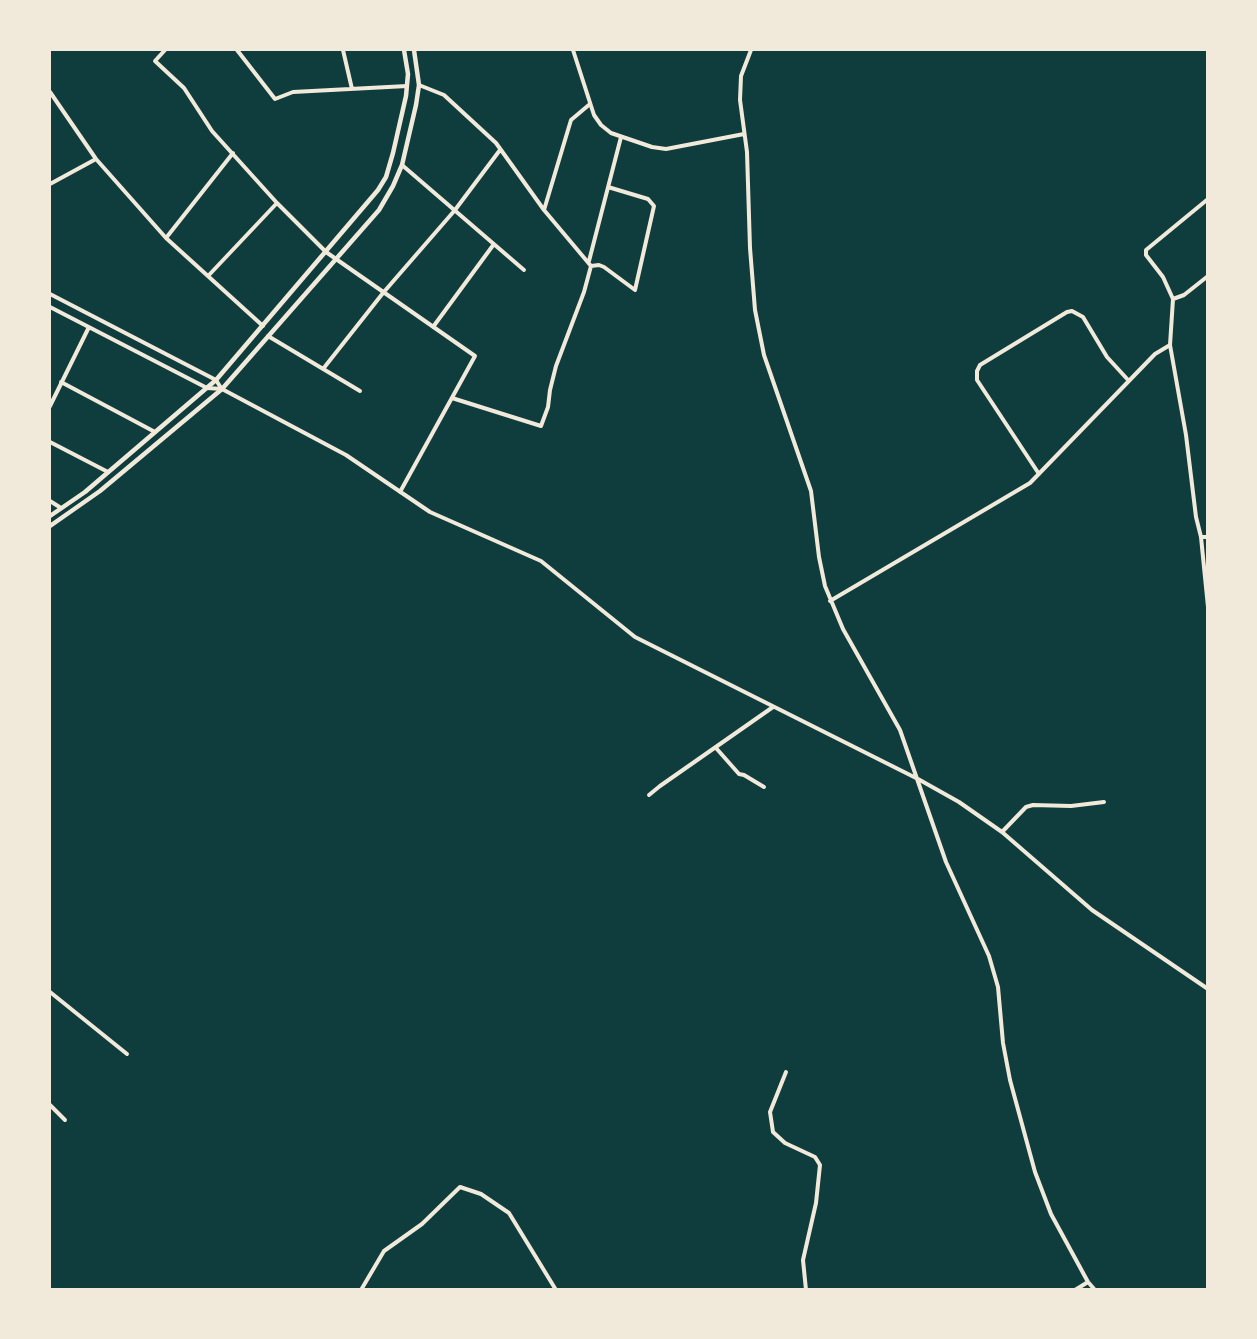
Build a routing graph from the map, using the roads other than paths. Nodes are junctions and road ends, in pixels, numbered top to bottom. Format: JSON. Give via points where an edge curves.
{"nodes":[{"id":1,"x":165,"y":50,"type":"edge"},
{"id":2,"x":237,"y":50,"type":"edge"},
{"id":3,"x":343,"y":50,"type":"edge"},
{"id":4,"x":404,"y":50,"type":"edge"},
{"id":5,"x":414,"y":50,"type":"edge"},
{"id":6,"x":573,"y":50,"type":"edge"},
{"id":7,"x":751,"y":50,"type":"edge"},
{"id":8,"x":407,"y":86,"type":"junction"},
{"id":9,"x":419,"y":86,"type":"junction"},
{"id":10,"x":352,"y":89,"type":"junction"},
{"id":11,"x":50,"y":92,"type":"edge"},
{"id":12,"x":590,"y":104,"type":"junction"},
{"id":13,"x":744,"y":134,"type":"junction"},
{"id":14,"x":621,"y":137,"type":"junction"},
{"id":15,"x":500,"y":150,"type":"junction"},
{"id":16,"x":233,"y":153,"type":"junction"},
{"id":17,"x":96,"y":159,"type":"junction"},
{"id":18,"x":402,"y":165,"type":"junction"},
{"id":19,"x":50,"y":184,"type":"edge"},
{"id":20,"x":608,"y":187,"type":"junction"},
{"id":21,"x":1208,"y":199,"type":"edge"},
{"id":22,"x":277,"y":203,"type":"junction"},
{"id":23,"x":455,"y":210,"type":"junction"},
{"id":24,"x":544,"y":210,"type":"junction"},
{"id":25,"x":166,"y":238,"type":"junction"},
{"id":26,"x":494,"y":244,"type":"junction"},
{"id":27,"x":326,"y":252,"type":"junction"},
{"id":28,"x":335,"y":260,"type":"junction"},
{"id":29,"x":590,"y":264,"type":"junction"},
{"id":30,"x":524,"y":270,"type":"dead end"},
{"id":31,"x":209,"y":275,"type":"junction"},
{"id":32,"x":1208,"y":276,"type":"edge"},
{"id":33,"x":383,"y":293,"type":"junction"},
{"id":34,"x":50,"y":294,"type":"edge"},
{"id":35,"x":1173,"y":300,"type":"junction"},
{"id":36,"x":50,"y":307,"type":"edge"},
{"id":37,"x":263,"y":326,"type":"junction"},
{"id":38,"x":89,"y":327,"type":"junction"},
{"id":39,"x":433,"y":327,"type":"junction"},
{"id":40,"x":268,"y":336,"type":"junction"},
{"id":41,"x":1170,"y":345,"type":"junction"},
{"id":42,"x":323,"y":369,"type":"junction"},
{"id":43,"x":216,"y":380,"type":"junction"},
{"id":44,"x":1129,"y":381,"type":"junction"},
{"id":45,"x":61,"y":382,"type":"junction"},
{"id":46,"x":207,"y":388,"type":"junction"},
{"id":47,"x":222,"y":388,"type":"junction"},
{"id":48,"x":360,"y":391,"type":"dead end"},
{"id":49,"x":452,"y":398,"type":"junction"},
{"id":50,"x":50,"y":406,"type":"edge"},
{"id":51,"x":155,"y":432,"type":"junction"},
{"id":52,"x":50,"y":442,"type":"edge"},
{"id":53,"x":108,"y":472,"type":"junction"},
{"id":54,"x":1039,"y":474,"type":"junction"},
{"id":55,"x":400,"y":492,"type":"junction"},
{"id":56,"x":50,"y":501,"type":"edge"},
{"id":57,"x":61,"y":508,"type":"junction"},
{"id":58,"x":50,"y":516,"type":"edge"},
{"id":59,"x":50,"y":526,"type":"edge"},
{"id":60,"x":1201,"y":537,"type":"junction"},
{"id":61,"x":1208,"y":537,"type":"edge"},
{"id":62,"x":830,"y":601,"type":"junction"},
{"id":63,"x":1208,"y":607,"type":"edge"},
{"id":64,"x":773,"y":707,"type":"junction"},
{"id":65,"x":716,"y":748,"type":"junction"},
{"id":66,"x":918,"y":779,"type":"junction"},
{"id":67,"x":764,"y":787,"type":"dead end"},
{"id":68,"x":649,"y":795,"type":"dead end"},
{"id":69,"x":1104,"y":802,"type":"dead end"},
{"id":70,"x":1002,"y":832,"type":"junction"},
{"id":71,"x":1208,"y":989,"type":"edge"},
{"id":72,"x":50,"y":992,"type":"edge"},
{"id":73,"x":127,"y":1054,"type":"dead end"},
{"id":74,"x":786,"y":1072,"type":"dead end"},
{"id":75,"x":50,"y":1105,"type":"edge"},
{"id":76,"x":65,"y":1120,"type":"dead end"},
{"id":77,"x":1088,"y":1282,"type":"junction"},
{"id":78,"x":361,"y":1290,"type":"edge"},
{"id":79,"x":556,"y":1290,"type":"edge"},
{"id":80,"x":806,"y":1290,"type":"edge"},
{"id":81,"x":1075,"y":1290,"type":"edge"},
{"id":82,"x":1095,"y":1290,"type":"edge"}],
"edges":[{"from":1,"to":16,"type":"street","via":[[155,61],[184,88],[212,131]]},
{"from":2,"to":10,"type":"street","via":[[275,99],[293,92]]},
{"from":3,"to":10,"type":"street"},
{"from":4,"to":8,"type":"street"},
{"from":5,"to":9,"type":"street"},
{"from":6,"to":12,"type":"street"},
{"from":7,"to":13,"type":"street","via":[[741,76]]},
{"from":8,"to":10,"type":"street"},
{"from":8,"to":27,"type":"street","via":[[386,177]]},
{"from":9,"to":15,"type":"street","via":[[444,95]]},
{"from":9,"to":18,"type":"street"},
{"from":11,"to":17,"type":"street"},
{"from":12,"to":14,"type":"street","via":[[601,125]]},
{"from":12,"to":24,"type":"street","via":[[571,120]]},
{"from":13,"to":14,"type":"street","via":[[666,149]]},
{"from":13,"to":62,"type":"street","via":[[757,326],[768,369],[811,490],[819,557]]},
{"from":14,"to":20,"type":"street"},
{"from":15,"to":23,"type":"street"},
{"from":15,"to":24,"type":"street"},
{"from":16,"to":22,"type":"street"},
{"from":16,"to":25,"type":"street"},
{"from":17,"to":19,"type":"street"},
{"from":17,"to":25,"type":"street"},
{"from":18,"to":23,"type":"street"},
{"from":18,"to":28,"type":"street","via":[[379,210]]},
{"from":20,"to":29,"type":"street"},
{"from":20,"to":29,"type":"street","via":[[648,200],[654,206],[635,290],[604,267]]},
{"from":21,"to":35,"type":"street","via":[[1146,250]]},
{"from":22,"to":27,"type":"street"},
{"from":22,"to":31,"type":"street"},
{"from":23,"to":26,"type":"street"},
{"from":23,"to":33,"type":"street"},
{"from":24,"to":29,"type":"street"},
{"from":25,"to":31,"type":"street"},
{"from":26,"to":30,"type":"street"},
{"from":26,"to":39,"type":"street"},
{"from":27,"to":28,"type":"street"},
{"from":27,"to":37,"type":"street"},
{"from":28,"to":33,"type":"street"},
{"from":28,"to":40,"type":"street"},
{"from":29,"to":49,"type":"street","via":[[584,292],[556,366],[541,426]]},
{"from":31,"to":37,"type":"street"},
{"from":32,"to":35,"type":"street"},
{"from":33,"to":39,"type":"street"},
{"from":33,"to":42,"type":"street"},
{"from":34,"to":43,"type":"street"},
{"from":35,"to":41,"type":"street"},
{"from":36,"to":38,"type":"street"},
{"from":37,"to":43,"type":"street"},
{"from":38,"to":45,"type":"street"},
{"from":38,"to":46,"type":"street"},
{"from":39,"to":49,"type":"street","via":[[475,356]]},
{"from":40,"to":42,"type":"street"},
{"from":40,"to":47,"type":"street"},
{"from":41,"to":44,"type":"street","via":[[1155,354]]},
{"from":41,"to":60,"type":"street"},
{"from":42,"to":48,"type":"street"},
{"from":43,"to":46,"type":"street"},
{"from":43,"to":47,"type":"street"},
{"from":44,"to":54,"type":"street"},
{"from":44,"to":54,"type":"street","via":[[1107,357],[1083,317],[1072,311],[980,364],[977,380]]},
{"from":45,"to":50,"type":"street"},
{"from":45,"to":51,"type":"street"},
{"from":46,"to":47,"type":"street"},
{"from":46,"to":51,"type":"street"},
{"from":47,"to":55,"type":"street","via":[[346,455]]},
{"from":47,"to":59,"type":"street","via":[[116,478]]},
{"from":49,"to":55,"type":"street"},
{"from":51,"to":53,"type":"street"},
{"from":52,"to":53,"type":"street"},
{"from":53,"to":57,"type":"street"},
{"from":54,"to":62,"type":"street","via":[[1030,483]]},
{"from":55,"to":64,"type":"street","via":[[430,512],[541,561],[635,637]]},
{"from":56,"to":57,"type":"street"},
{"from":57,"to":58,"type":"street"},
{"from":60,"to":61,"type":"street"},
{"from":60,"to":63,"type":"street"},
{"from":62,"to":66,"type":"street","via":[[896,722]]},
{"from":64,"to":65,"type":"street"},
{"from":64,"to":66,"type":"street"},
{"from":65,"to":67,"type":"street","via":[[739,774]]},
{"from":65,"to":68,"type":"street"},
{"from":66,"to":70,"type":"street"},
{"from":66,"to":77,"type":"street","via":[[946,862],[993,967],[1010,1080],[1038,1179],[1051,1214]]},
{"from":69,"to":70,"type":"street","via":[[1026,807]]},
{"from":70,"to":71,"type":"street","via":[[1092,909]]},
{"from":72,"to":73,"type":"street"},
{"from":74,"to":80,"type":"street","via":[[770,1112],[773,1132],[780,1140],[815,1157],[820,1165],[803,1260]]},
{"from":75,"to":76,"type":"street"},
{"from":77,"to":81,"type":"street"},
{"from":77,"to":82,"type":"street"},
{"from":78,"to":79,"type":"street","via":[[384,1251],[422,1224],[460,1187],[481,1194],[509,1213]]}]}
